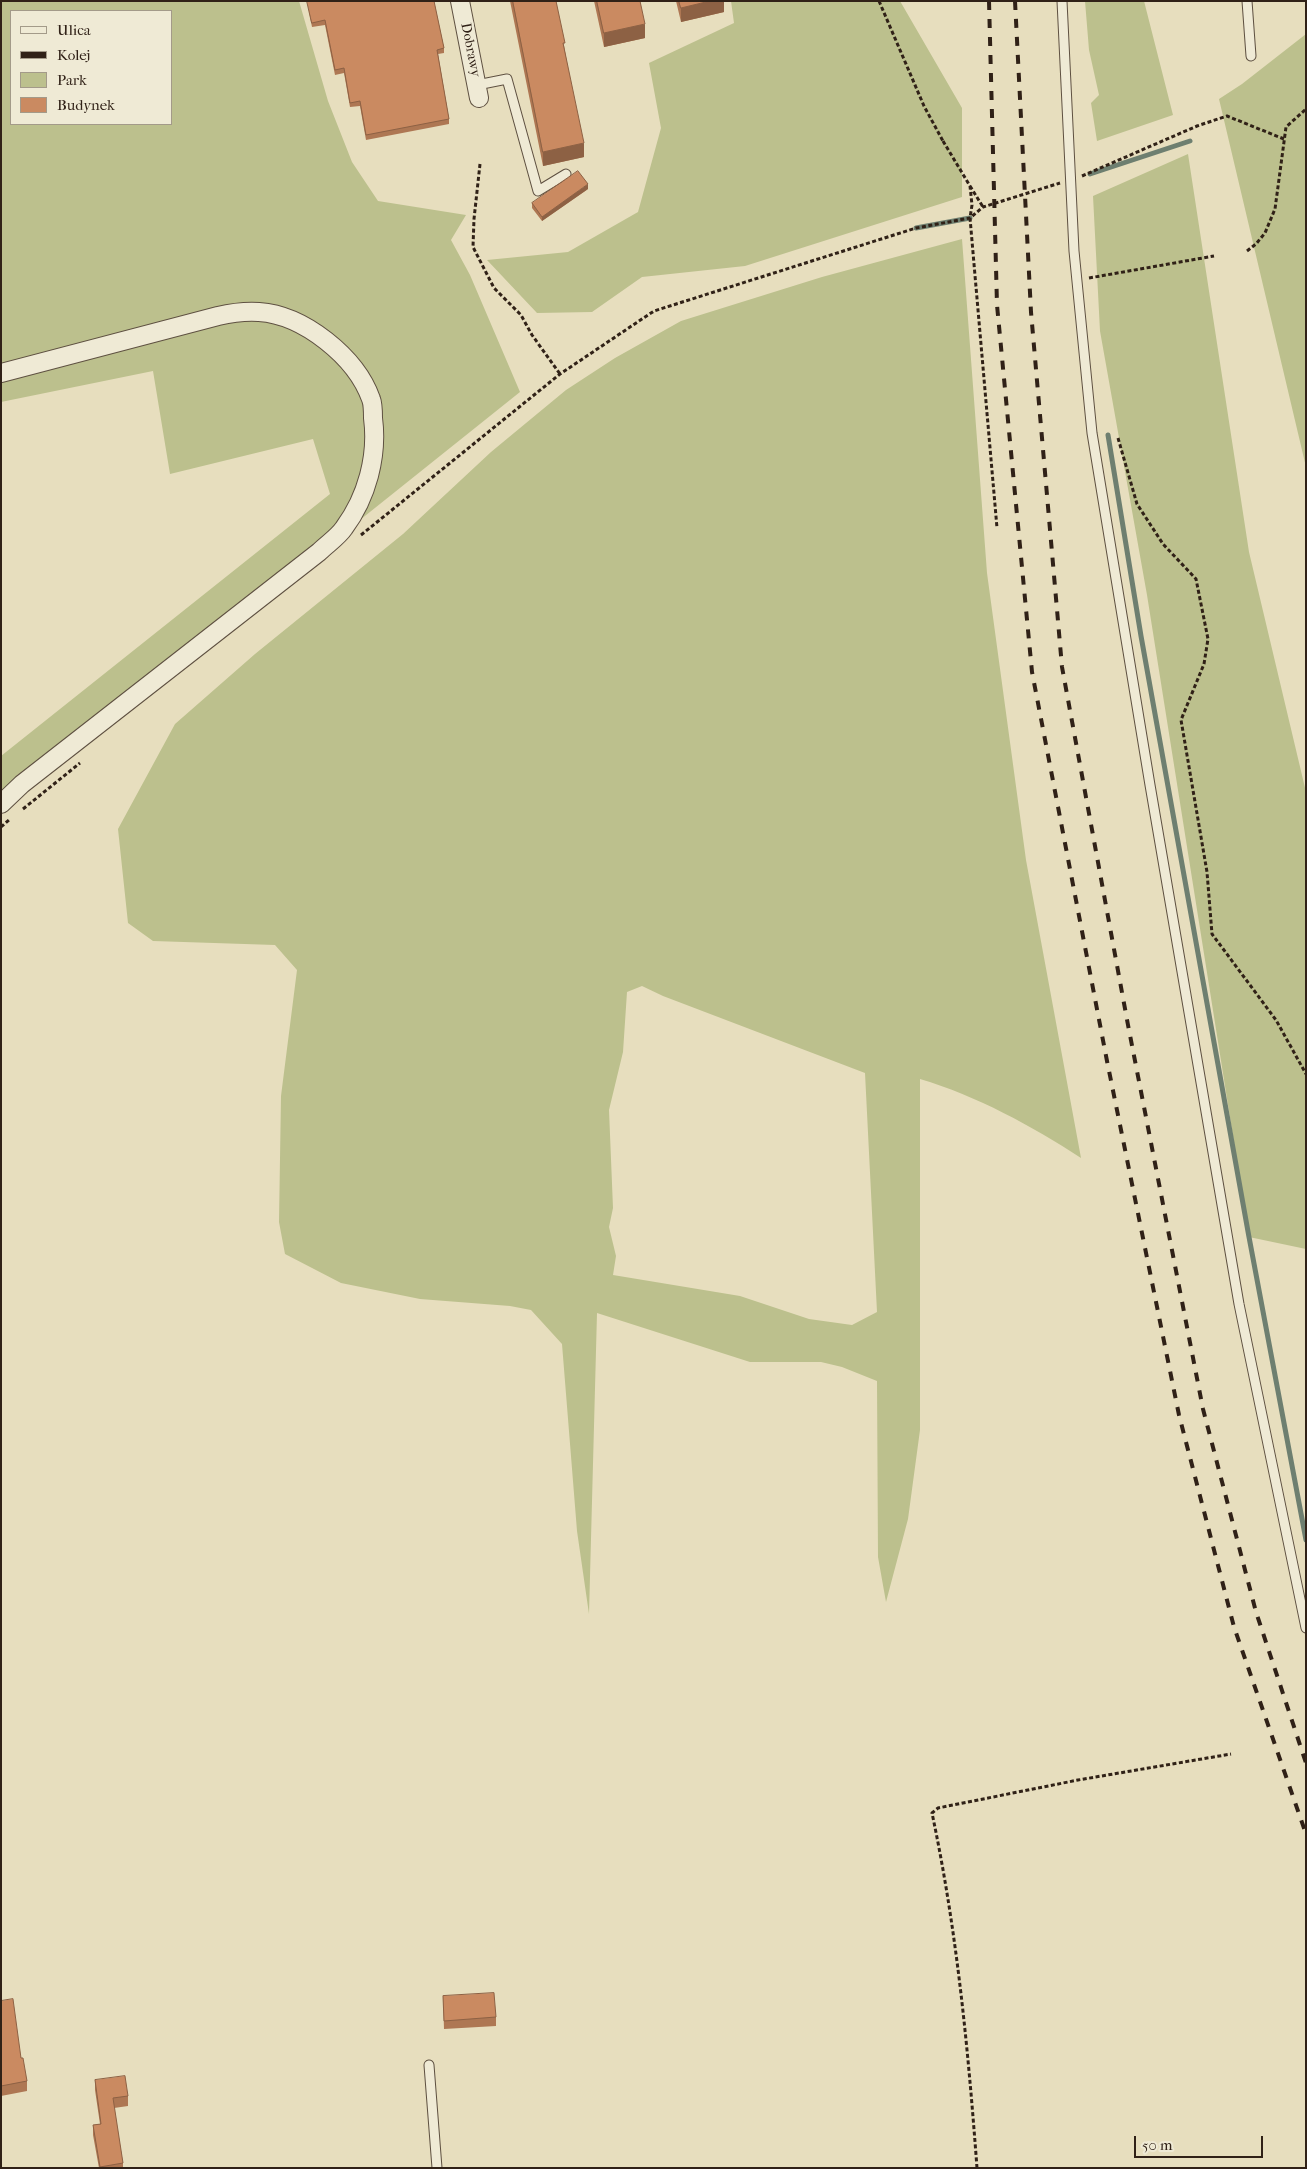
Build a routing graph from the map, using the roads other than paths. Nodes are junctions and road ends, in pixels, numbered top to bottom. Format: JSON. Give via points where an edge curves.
{"nodes":[{"id":1,"x":460,"y":1,"type":"edge"},
{"id":2,"x":1062,"y":1,"type":"edge"},
{"id":3,"x":1247,"y":1,"type":"edge"},
{"id":4,"x":1251,"y":56,"type":"dead end"},
{"id":5,"x":478,"y":92,"type":"joint"},
{"id":6,"x":566,"y":174,"type":"dead end"},
{"id":7,"x":1,"y":373,"type":"edge"},
{"id":8,"x":7,"y":810,"type":"edge"},
{"id":9,"x":1306,"y":1628,"type":"edge"},
{"id":10,"x":429,"y":2065,"type":"dead end"},
{"id":11,"x":438,"y":2168,"type":"edge"}],
"edges":[{"from":1,"to":5,"type":"street","name":"Dobrawy"},
{"from":2,"to":9,"type":"lane","via":[[1076,280],[1092,433],[1240,1304]]},
{"from":3,"to":4,"type":"lane"},
{"from":5,"to":6,"type":"lane","via":[[507,79],[538,191]]},
{"from":7,"to":8,"type":"street","via":[[218,316],[260,312],[310,330],[332,344],[354,369],[371,399],[376,435],[370,475],[361,501],[343,530],[22,784]]},
{"from":10,"to":11,"type":"lane"}]}
